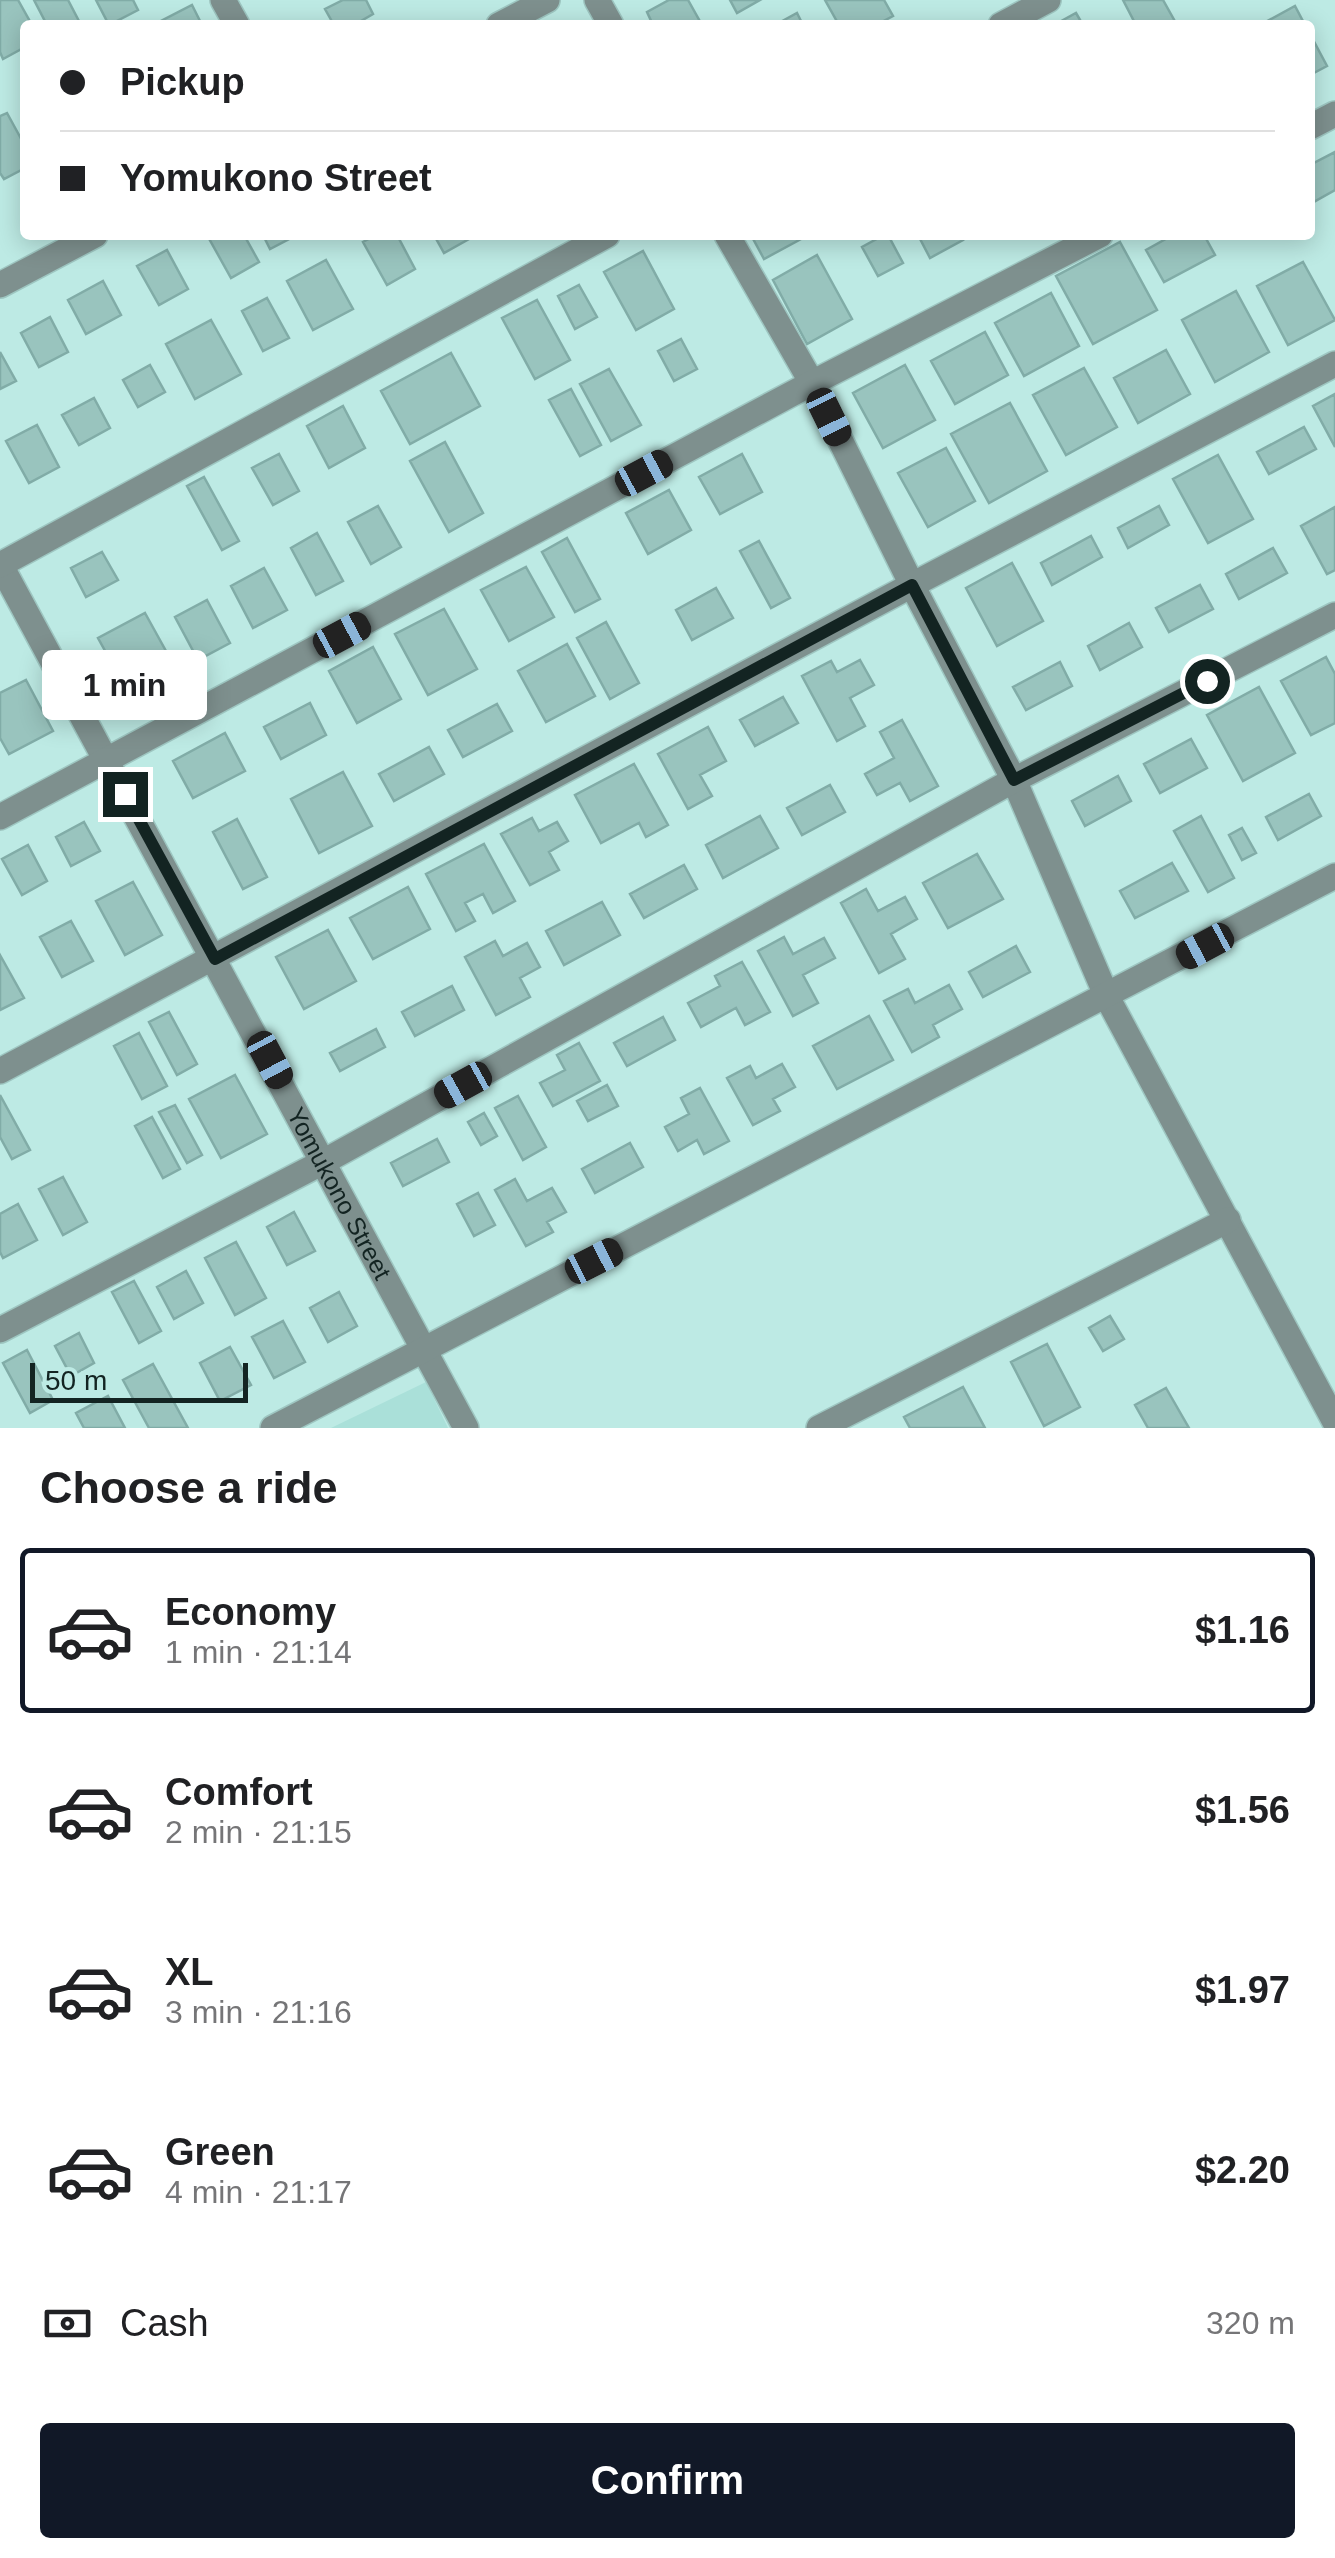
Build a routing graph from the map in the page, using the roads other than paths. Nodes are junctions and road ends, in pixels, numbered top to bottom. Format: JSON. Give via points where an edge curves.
{"nodes":[{"id":1,"x":547,"y":0,"type":"edge"},
{"id":2,"x":1048,"y":0,"type":"edge"},
{"id":3,"x":509,"y":20,"type":"edge"},
{"id":4,"x":1010,"y":20,"type":"edge"},
{"id":5,"x":86,"y":240,"type":"edge"},
{"id":6,"x":598,"y":240,"type":"edge"},
{"id":7,"x":731,"y":240,"type":"edge"},
{"id":8,"x":1090,"y":240,"type":"edge"},
{"id":9,"x":0,"y":285,"type":"edge"},
{"id":10,"x":1335,"y":364,"type":"edge"},
{"id":11,"x":812,"y":383,"type":"junction"},
{"id":12,"x":0,"y":564,"type":"edge"},
{"id":13,"x":912,"y":585,"type":"junction"},
{"id":14,"x":1335,"y":615,"type":"edge"},
{"id":15,"x":107,"y":761,"type":"junction"},
{"id":16,"x":1014,"y":780,"type":"junction"},
{"id":17,"x":0,"y":817,"type":"edge"},
{"id":18,"x":1335,"y":876,"type":"edge"},
{"id":19,"x":215,"y":959,"type":"junction"},
{"id":20,"x":1108,"y":997,"type":"junction"},
{"id":21,"x":0,"y":1071,"type":"edge"},
{"id":22,"x":325,"y":1161,"type":"junction"},
{"id":23,"x":1228,"y":1220,"type":"junction"},
{"id":24,"x":0,"y":1330,"type":"edge"},
{"id":25,"x":422,"y":1349,"type":"junction"},
{"id":26,"x":1335,"y":1422,"type":"edge"},
{"id":27,"x":273,"y":1428,"type":"edge"},
{"id":28,"x":466,"y":1428,"type":"edge"},
{"id":29,"x":820,"y":1428,"type":"edge"}],
"edges":[{"from":1,"to":3,"type":"street"},
{"from":2,"to":4,"type":"street"},
{"from":5,"to":9,"type":"street"},
{"from":6,"to":12,"type":"street"},
{"from":7,"to":11,"type":"street"},
{"from":8,"to":11,"type":"street"},
{"from":10,"to":13,"type":"street"},
{"from":11,"to":13,"type":"street"},
{"from":11,"to":15,"type":"street"},
{"from":12,"to":15,"type":"street","name":"Yomukono Street"},
{"from":13,"to":16,"type":"street"},
{"from":13,"to":19,"type":"street"},
{"from":14,"to":16,"type":"street"},
{"from":15,"to":17,"type":"street"},
{"from":15,"to":19,"type":"street","name":"Yomukono Street"},
{"from":16,"to":20,"type":"street"},
{"from":16,"to":22,"type":"street"},
{"from":18,"to":20,"type":"street"},
{"from":19,"to":21,"type":"street"},
{"from":19,"to":22,"type":"street","name":"Yomukono Street"},
{"from":20,"to":23,"type":"street"},
{"from":20,"to":25,"type":"street"},
{"from":22,"to":24,"type":"street"},
{"from":22,"to":25,"type":"street","name":"Yomukono Street"},
{"from":23,"to":26,"type":"street"},
{"from":23,"to":29,"type":"street"},
{"from":25,"to":27,"type":"street"},
{"from":25,"to":28,"type":"street","name":"Yomukono Street"}]}
